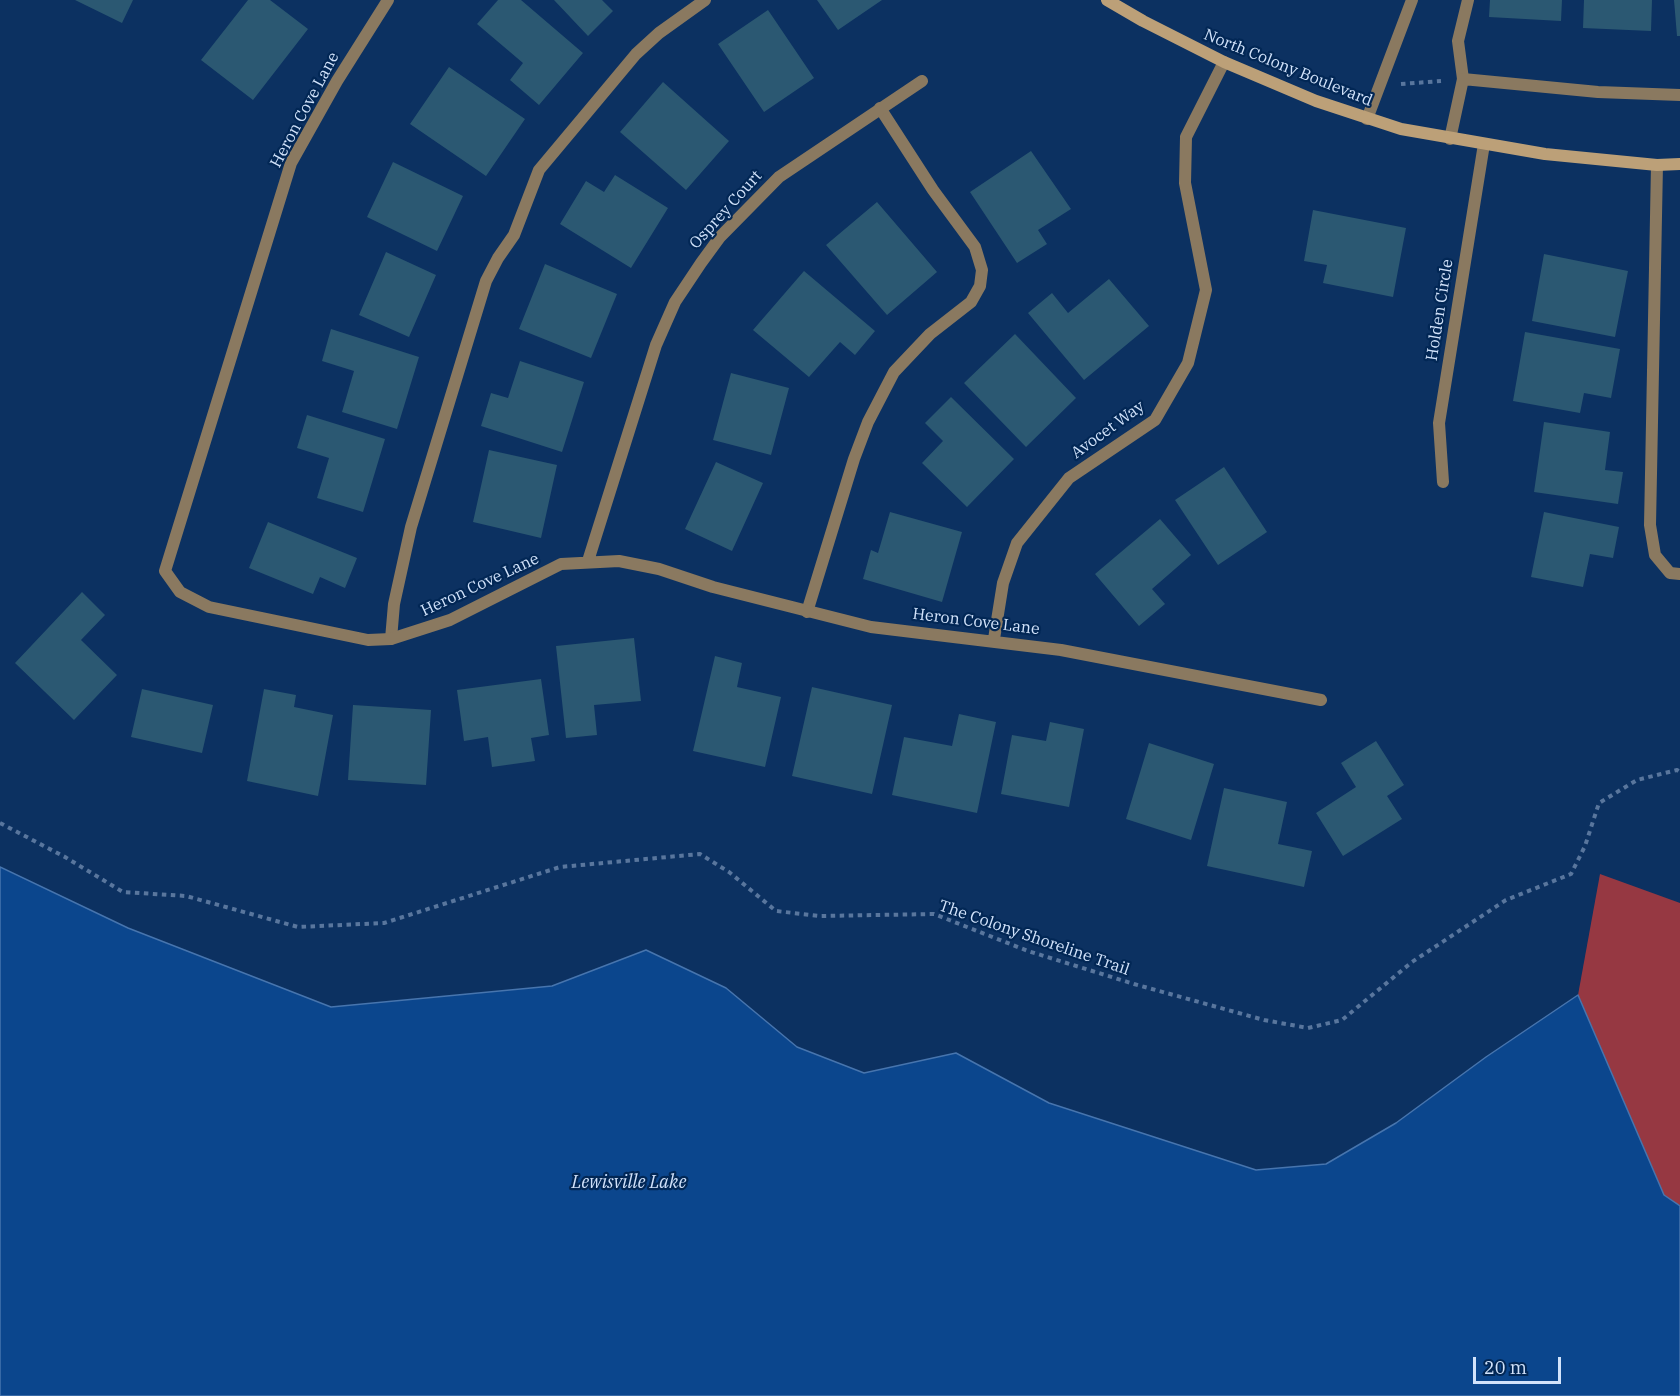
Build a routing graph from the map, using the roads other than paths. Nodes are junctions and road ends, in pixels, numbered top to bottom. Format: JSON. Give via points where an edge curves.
{"nodes":[{"id":1,"x":388,"y":0,"type":"edge"},
{"id":2,"x":705,"y":0,"type":"edge"},
{"id":3,"x":1107,"y":0,"type":"edge"},
{"id":4,"x":1412,"y":0,"type":"edge"},
{"id":5,"x":1468,"y":0,"type":"edge"},
{"id":6,"x":1224,"y":62,"type":"junction"},
{"id":7,"x":1463,"y":79,"type":"junction"},
{"id":8,"x":922,"y":81,"type":"dead end"},
{"id":9,"x":1680,"y":95,"type":"edge"},
{"id":10,"x":880,"y":108,"type":"junction"},
{"id":11,"x":1367,"y":119,"type":"junction"},
{"id":12,"x":1450,"y":139,"type":"junction"},
{"id":13,"x":1484,"y":144,"type":"junction"},
{"id":14,"x":1680,"y":164,"type":"edge"},
{"id":15,"x":1657,"y":165,"type":"junction"},
{"id":16,"x":1443,"y":482,"type":"dead end"},
{"id":17,"x":588,"y":561,"type":"junction"},
{"id":18,"x":1680,"y":574,"type":"edge"},
{"id":19,"x":807,"y":612,"type":"junction"},
{"id":20,"x":391,"y":639,"type":"junction"},
{"id":21,"x":993,"y":639,"type":"junction"},
{"id":22,"x":1321,"y":700,"type":"dead end"}],
"edges":[{"from":1,"to":20,"type":"street","name":"Heron Cove Lane","via":[[291,163],[165,571],[180,592],[210,607],[368,640]]},
{"from":2,"to":20,"type":"street","via":[[636,54],[539,170],[514,235],[486,281],[411,527],[394,604]]},
{"from":3,"to":6,"type":"main road","name":"North Colony Boulevard"},
{"from":4,"to":11,"type":"street"},
{"from":5,"to":7,"type":"street","via":[[1458,41]]},
{"from":6,"to":11,"type":"main road","name":"North Colony Boulevard"},
{"from":6,"to":21,"type":"street","name":"Avocet Way","via":[[1186,137],[1185,183],[1206,290],[1188,363],[1155,420],[1069,478],[1017,543],[1003,583]]},
{"from":7,"to":9,"type":"street","via":[[1598,92]]},
{"from":7,"to":12,"type":"street"},
{"from":8,"to":10,"type":"street","name":"Osprey Court"},
{"from":10,"to":17,"type":"street","name":"Osprey Court","via":[[779,177],[720,237],[675,302],[656,345]]},
{"from":10,"to":19,"type":"street","via":[[975,247],[982,270],[980,286],[971,302],[930,334],[894,372],[854,459]]},
{"from":11,"to":12,"type":"main road","name":"North Colony Boulevard"},
{"from":12,"to":13,"type":"main road","name":"North Colony Boulevard"},
{"from":13,"to":15,"type":"main road","name":"North Colony Boulevard"},
{"from":13,"to":16,"type":"street","name":"Holden Circle","via":[[1439,423]]},
{"from":14,"to":15,"type":"main road","name":"North Colony Boulevard"},
{"from":15,"to":18,"type":"street","via":[[1650,525],[1655,555],[1670,573]]},
{"from":17,"to":19,"type":"street","name":"Heron Cove Lane","via":[[619,561],[659,569]]},
{"from":17,"to":20,"type":"street","name":"Heron Cove Lane","via":[[561,564],[450,620]]},
{"from":19,"to":21,"type":"street","name":"Heron Cove Lane","via":[[871,627]]},
{"from":21,"to":22,"type":"street","name":"Heron Cove Lane"}]}
